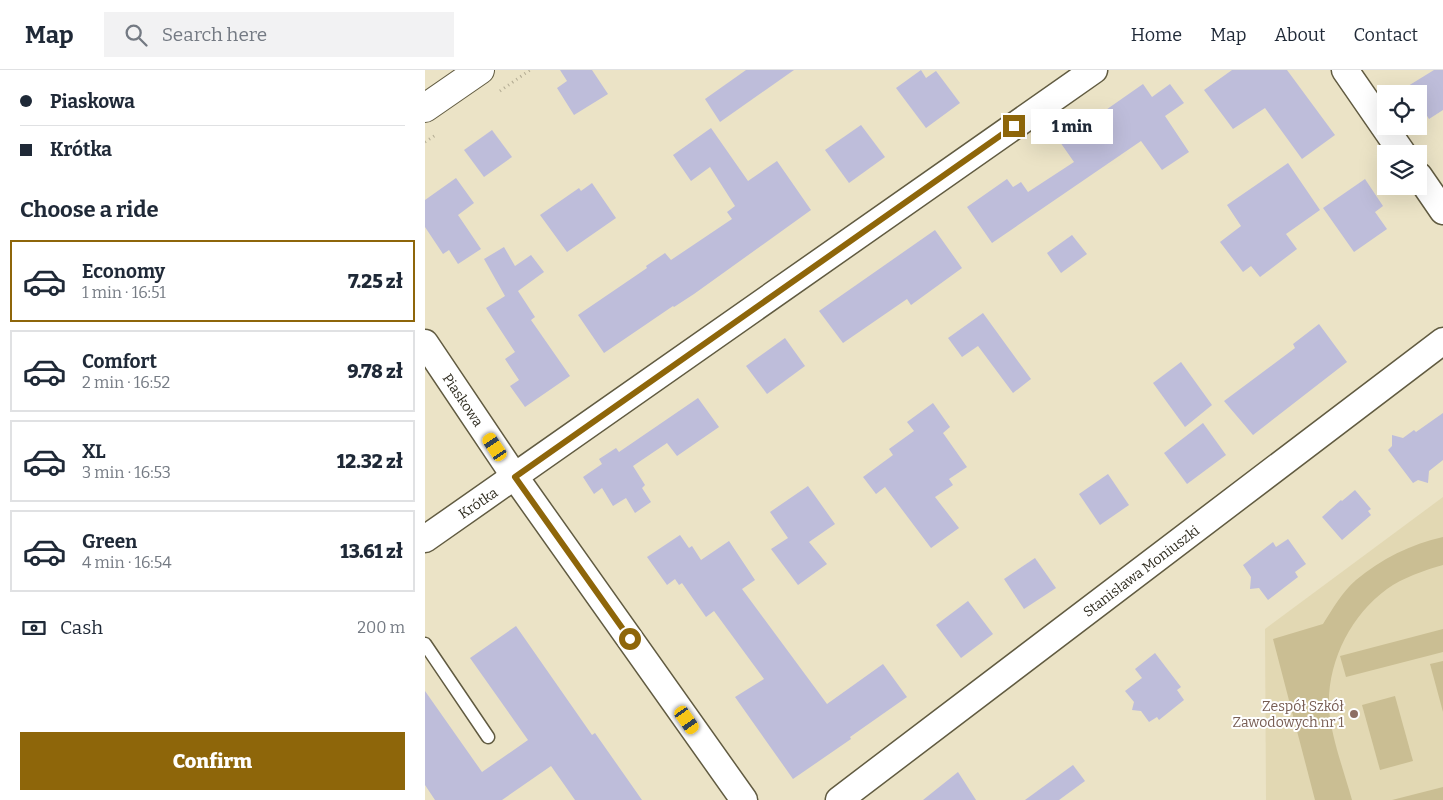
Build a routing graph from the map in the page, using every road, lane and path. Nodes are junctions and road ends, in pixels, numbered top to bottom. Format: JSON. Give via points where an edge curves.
{"nodes":[{"id":1,"x":480,"y":70,"type":"edge"},
{"id":2,"x":1095,"y":70,"type":"edge"},
{"id":3,"x":1345,"y":70,"type":"edge"},
{"id":4,"x":425,"y":108,"type":"edge"},
{"id":5,"x":1397,"y":145,"type":"edge"},
{"id":6,"x":1427,"y":188,"type":"edge"},
{"id":7,"x":1443,"y":211,"type":"edge"},
{"id":8,"x":1443,"y":341,"type":"edge"},
{"id":9,"x":425,"y":343,"type":"edge"},
{"id":10,"x":515,"y":477,"type":"junction"},
{"id":11,"x":425,"y":539,"type":"edge"},
{"id":12,"x":425,"y":644,"type":"edge"},
{"id":13,"x":488,"y":737,"type":"dead end"},
{"id":14,"x":744,"y":800,"type":"edge"},
{"id":15,"x":839,"y":800,"type":"edge"}],
"edges":[{"from":1,"to":4,"type":"street"},
{"from":2,"to":10,"type":"street","name":"Krótka"},
{"from":3,"to":5,"type":"street"},
{"from":6,"to":7,"type":"street"},
{"from":8,"to":15,"type":"street","name":"Stanisława Moniuszki"},
{"from":9,"to":10,"type":"street","name":"Piaskowa"},
{"from":10,"to":11,"type":"street","name":"Krótka"},
{"from":10,"to":14,"type":"street","name":"Piaskowa"},
{"from":12,"to":13,"type":"lane"}]}
